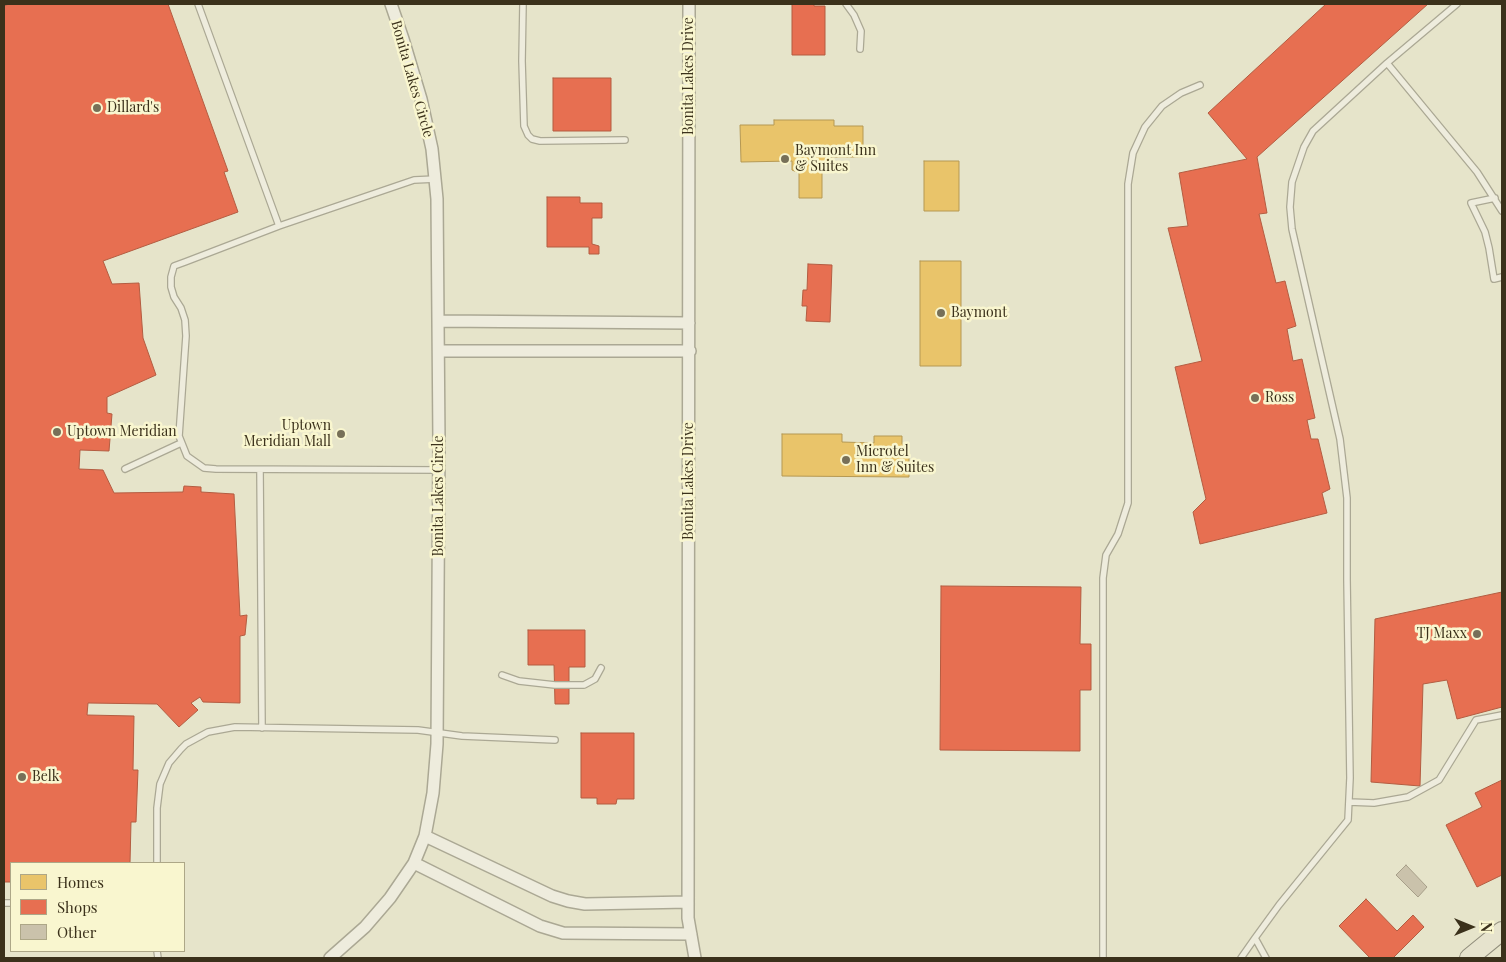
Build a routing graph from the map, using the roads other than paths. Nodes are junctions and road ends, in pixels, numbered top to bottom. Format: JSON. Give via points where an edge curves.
{"nodes":[{"id":1,"x":198,"y":4,"type":"edge"},
{"id":2,"x":390,"y":4,"type":"edge"},
{"id":3,"x":523,"y":4,"type":"edge"},
{"id":4,"x":689,"y":4,"type":"edge"},
{"id":5,"x":846,"y":4,"type":"edge"},
{"id":6,"x":1457,"y":4,"type":"edge"},
{"id":7,"x":860,"y":49,"type":"dead end"},
{"id":8,"x":1387,"y":63,"type":"junction"},
{"id":9,"x":1200,"y":85,"type":"dead end"},
{"id":10,"x":625,"y":140,"type":"dead end"},
{"id":11,"x":436,"y":179,"type":"junction"},
{"id":12,"x":1495,"y":198,"type":"junction"},
{"id":13,"x":1502,"y":210,"type":"edge"},
{"id":14,"x":280,"y":226,"type":"junction"},
{"id":15,"x":1502,"y":277,"type":"edge"},
{"id":16,"x":439,"y":321,"type":"junction"},
{"id":17,"x":689,"y":323,"type":"junction"},
{"id":18,"x":439,"y":352,"type":"junction"},
{"id":19,"x":690,"y":352,"type":"junction"},
{"id":20,"x":181,"y":442,"type":"junction"},
{"id":21,"x":125,"y":469,"type":"dead end"},
{"id":22,"x":260,"y":470,"type":"junction"},
{"id":23,"x":439,"y":470,"type":"junction"},
{"id":24,"x":601,"y":668,"type":"dead end"},
{"id":25,"x":502,"y":675,"type":"dead end"},
{"id":26,"x":1502,"y":715,"type":"edge"},
{"id":27,"x":262,"y":728,"type":"junction"},
{"id":28,"x":437,"y":733,"type":"junction"},
{"id":29,"x":555,"y":740,"type":"dead end"},
{"id":30,"x":1349,"y":802,"type":"junction"},
{"id":31,"x":425,"y":836,"type":"junction"},
{"id":32,"x":156,"y":862,"type":"edge"},
{"id":33,"x":414,"y":863,"type":"junction"},
{"id":34,"x":688,"y":902,"type":"junction"},
{"id":35,"x":1502,"y":930,"type":"edge"},
{"id":36,"x":691,"y":934,"type":"junction"},
{"id":37,"x":1255,"y":938,"type":"junction"},
{"id":38,"x":330,"y":958,"type":"edge"},
{"id":39,"x":696,"y":958,"type":"edge"},
{"id":40,"x":1104,"y":958,"type":"edge"},
{"id":41,"x":1241,"y":958,"type":"edge"},
{"id":42,"x":1266,"y":958,"type":"edge"},
{"id":43,"x":1470,"y":958,"type":"edge"}],
"edges":[{"from":1,"to":14,"type":"lane"},
{"from":2,"to":11,"type":"street","name":"Bonita Lakes Circle","via":[[421,99]]},
{"from":3,"to":10,"type":"lane","via":[[524,126],[528,135],[540,141]]},
{"from":4,"to":17,"type":"street","name":"Bonita Lakes Drive"},
{"from":5,"to":7,"type":"lane","via":[[861,31]]},
{"from":6,"to":8,"type":"lane"},
{"from":8,"to":12,"type":"lane"},
{"from":8,"to":30,"type":"lane","via":[[1313,131],[1297,164],[1290,208],[1340,439],[1347,498]]},
{"from":9,"to":40,"type":"lane","via":[[1162,106],[1145,127],[1133,153],[1128,184],[1128,503],[1118,534],[1106,554],[1103,578]]},
{"from":11,"to":14,"type":"lane","via":[[414,180]]},
{"from":11,"to":16,"type":"street","name":"Bonita Lakes Circle"},
{"from":12,"to":13,"type":"lane"},
{"from":12,"to":15,"type":"lane","via":[[1471,203],[1490,248],[1494,279]]},
{"from":14,"to":20,"type":"lane","via":[[174,266],[171,286],[185,320],[186,336],[179,425]]},
{"from":16,"to":17,"type":"street"},
{"from":16,"to":18,"type":"street","name":"Bonita Lakes Circle"},
{"from":17,"to":19,"type":"street","name":"Bonita Lakes Drive"},
{"from":18,"to":19,"type":"street"},
{"from":18,"to":23,"type":"street","name":"Bonita Lakes Circle"},
{"from":19,"to":34,"type":"street","name":"Bonita Lakes Drive"},
{"from":20,"to":21,"type":"lane"},
{"from":20,"to":22,"type":"lane","via":[[187,456],[204,468]]},
{"from":22,"to":23,"type":"lane"},
{"from":22,"to":27,"type":"lane"},
{"from":23,"to":28,"type":"street","name":"Bonita Lakes Circle"},
{"from":24,"to":25,"type":"lane","via":[[595,679],[584,685],[519,682]]},
{"from":26,"to":30,"type":"lane","via":[[1476,720],[1439,780],[1408,797],[1374,803]]},
{"from":27,"to":28,"type":"lane"},
{"from":27,"to":32,"type":"lane","via":[[235,727],[208,732],[186,744],[169,763],[160,784]]},
{"from":28,"to":29,"type":"lane"},
{"from":28,"to":31,"type":"street","name":"Bonita Lakes Circle","via":[[433,793]]},
{"from":30,"to":37,"type":"lane","via":[[1348,820]]},
{"from":31,"to":33,"type":"street","name":"Bonita Lakes Circle"},
{"from":31,"to":34,"type":"street","via":[[568,901],[585,904]]},
{"from":33,"to":36,"type":"street","via":[[540,926],[563,933]]},
{"from":33,"to":38,"type":"street","name":"Bonita Lakes Circle","via":[[365,927]]},
{"from":34,"to":36,"type":"street","name":"Bonita Lakes Drive"},
{"from":35,"to":43,"type":"main road"},
{"from":36,"to":39,"type":"street","name":"Bonita Lakes Drive"},
{"from":37,"to":41,"type":"lane"},
{"from":37,"to":42,"type":"lane"}]}
